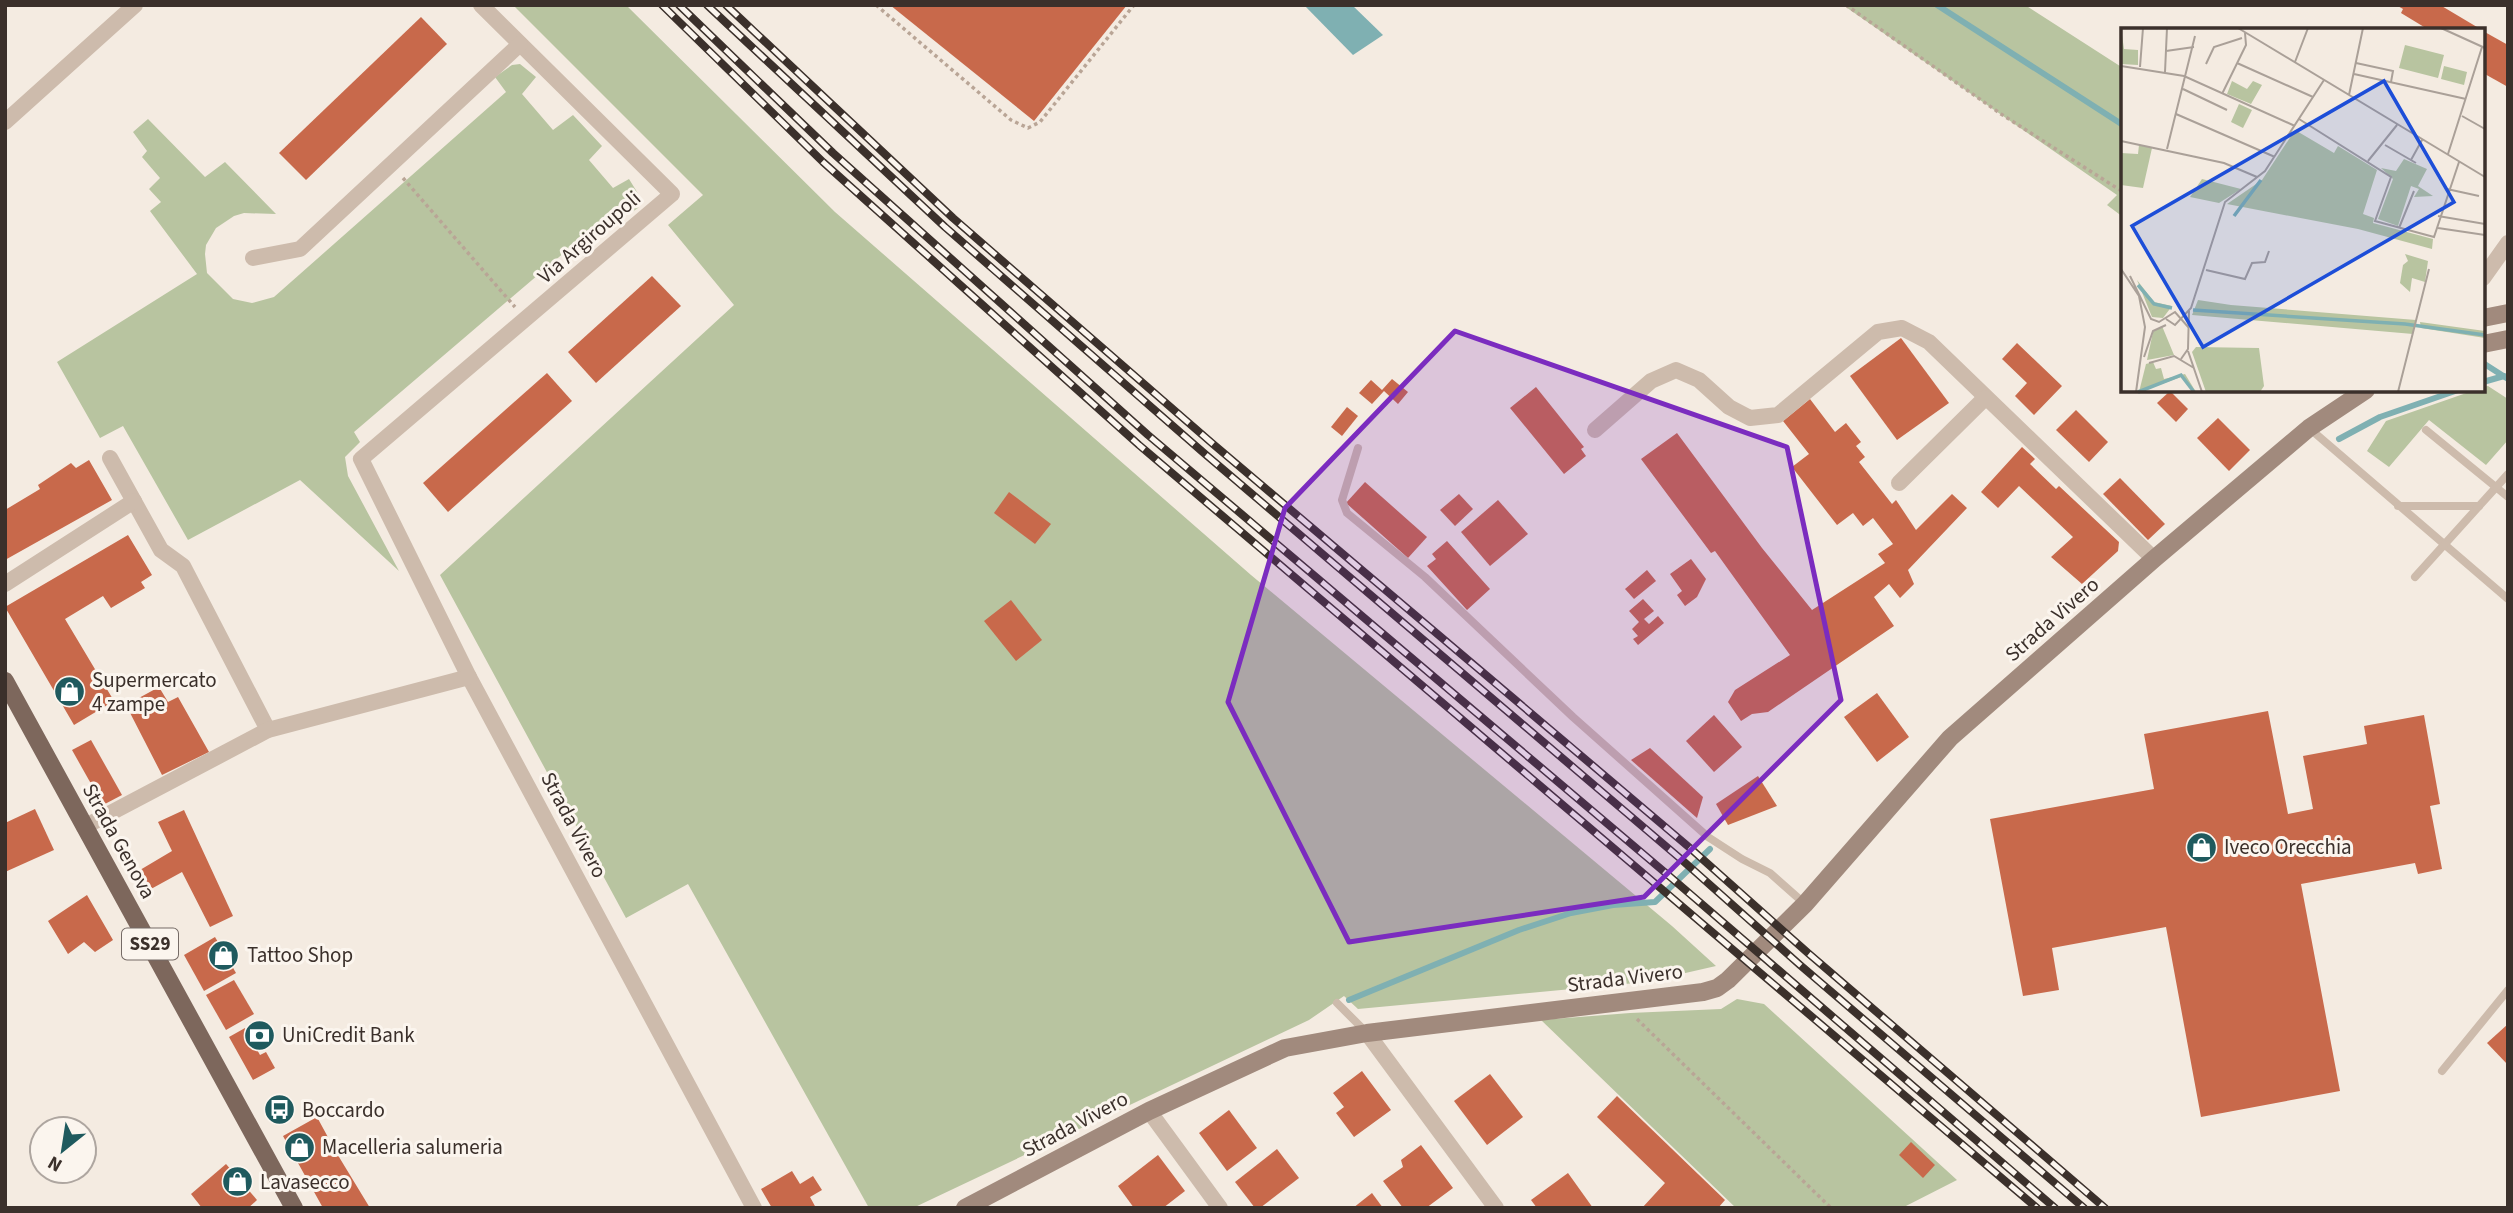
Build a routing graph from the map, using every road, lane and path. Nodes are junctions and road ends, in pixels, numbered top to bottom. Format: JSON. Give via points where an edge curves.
{"nodes":[{"id":1,"x":135,"y":5,"type":"edge"},
{"id":2,"x":481,"y":5,"type":"edge"},
{"id":3,"x":876,"y":5,"type":"edge"},
{"id":4,"x":1134,"y":5,"type":"edge"},
{"id":5,"x":1846,"y":5,"type":"edge"},
{"id":6,"x":520,"y":44,"type":"junction"},
{"id":7,"x":5,"y":122,"type":"edge"},
{"id":8,"x":391,"y":164,"type":"junction"},
{"id":9,"x":2121,"y":191,"type":"edge"},
{"id":10,"x":2508,"y":243,"type":"edge"},
{"id":11,"x":253,"y":258,"type":"dead end"},
{"id":12,"x":2485,"y":275,"type":"edge"},
{"id":13,"x":2508,"y":313,"type":"edge"},
{"id":14,"x":2485,"y":318,"type":"edge"},
{"id":15,"x":526,"y":319,"type":"junction"},
{"id":16,"x":2508,"y":339,"type":"edge"},
{"id":17,"x":2485,"y":344,"type":"edge"},
{"id":18,"x":2363,"y":392,"type":"edge"},
{"id":19,"x":1985,"y":398,"type":"junction"},
{"id":20,"x":2309,"y":428,"type":"junction"},
{"id":21,"x":1595,"y":430,"type":"dead end"},
{"id":22,"x":2426,"y":430,"type":"dead end"},
{"id":23,"x":1358,"y":448,"type":"dead end"},
{"id":24,"x":110,"y":458,"type":"dead end"},
{"id":25,"x":361,"y":459,"type":"joint"},
{"id":26,"x":2508,"y":474,"type":"edge"},
{"id":27,"x":1899,"y":483,"type":"dead end"},
{"id":28,"x":2496,"y":487,"type":"junction"},
{"id":29,"x":2508,"y":497,"type":"edge"},
{"id":30,"x":134,"y":501,"type":"junction"},
{"id":31,"x":2398,"y":506,"type":"junction"},
{"id":32,"x":2479,"y":506,"type":"junction"},
{"id":33,"x":2443,"y":546,"type":"junction"},
{"id":34,"x":2154,"y":559,"type":"junction"},
{"id":35,"x":2415,"y":577,"type":"dead end"},
{"id":36,"x":5,"y":584,"type":"edge"},
{"id":37,"x":2508,"y":599,"type":"edge"},
{"id":38,"x":469,"y":677,"type":"junction"},
{"id":39,"x":5,"y":681,"type":"edge"},
{"id":40,"x":268,"y":730,"type":"junction"},
{"id":41,"x":84,"y":827,"type":"junction"},
{"id":42,"x":1805,"y":904,"type":"junction"},
{"id":43,"x":2508,"y":990,"type":"edge"},
{"id":44,"x":1619,"y":1002,"type":"junction"},
{"id":45,"x":1337,"y":1003,"type":"dead end"},
{"id":46,"x":1367,"y":1033,"type":"junction"},
{"id":47,"x":2442,"y":1072,"type":"dead end"},
{"id":48,"x":1149,"y":1111,"type":"junction"},
{"id":49,"x":294,"y":1208,"type":"edge"},
{"id":50,"x":754,"y":1208,"type":"edge"},
{"id":51,"x":965,"y":1208,"type":"edge"},
{"id":52,"x":1220,"y":1208,"type":"edge"},
{"id":53,"x":1496,"y":1208,"type":"edge"},
{"id":54,"x":1831,"y":1208,"type":"edge"}],
"edges":[{"from":1,"to":7,"type":"street"},
{"from":2,"to":6,"type":"street","name":"Via Argiroupoli"},
{"from":3,"to":4,"type":"path","via":[[1011,120],[1028,128],[1040,122]]},
{"from":5,"to":9,"type":"path","via":[[2000,114]]},
{"from":6,"to":8,"type":"street"},
{"from":6,"to":15,"type":"street","name":"Via Argiroupoli","via":[[672,194]]},
{"from":8,"to":11,"type":"street","via":[[300,249]]},
{"from":8,"to":15,"type":"path"},
{"from":10,"to":12,"type":"street"},
{"from":13,"to":14,"type":"street"},
{"from":15,"to":25,"type":"street","name":"Via Argiroupoli"},
{"from":16,"to":17,"type":"street"},
{"from":18,"to":20,"type":"street","name":"Strada Vivero"},
{"from":19,"to":21,"type":"street","via":[[1929,342],[1902,328],[1878,332],[1778,415],[1750,418],[1729,407],[1699,380],[1676,370],[1651,381]]},
{"from":19,"to":27,"type":"street"},
{"from":19,"to":34,"type":"street"},
{"from":20,"to":31,"type":"lane"},
{"from":20,"to":34,"type":"street","name":"Strada Vivero"},
{"from":22,"to":28,"type":"lane"},
{"from":23,"to":42,"type":"lane","via":[[1342,500],[1347,513],[1425,577],[1708,837],[1770,873]]},
{"from":24,"to":30,"type":"street"},
{"from":25,"to":38,"type":"street","name":"Strada Vivero"},
{"from":26,"to":28,"type":"lane"},
{"from":28,"to":29,"type":"lane"},
{"from":28,"to":32,"type":"lane"},
{"from":30,"to":36,"type":"street"},
{"from":30,"to":40,"type":"street","via":[[161,550],[183,566]]},
{"from":31,"to":32,"type":"lane"},
{"from":31,"to":33,"type":"lane"},
{"from":32,"to":33,"type":"lane"},
{"from":33,"to":35,"type":"lane"},
{"from":33,"to":37,"type":"lane"},
{"from":34,"to":42,"type":"street","name":"Strada Vivero","via":[[1950,738]]},
{"from":38,"to":40,"type":"street"},
{"from":38,"to":50,"type":"street","name":"Strada Vivero"},
{"from":39,"to":41,"type":"main road","name":"Strada Genova","number":"SS29"},
{"from":40,"to":41,"type":"street"},
{"from":41,"to":49,"type":"main road","name":"Strada Genova","number":"SS29"},
{"from":42,"to":44,"type":"street","name":"Strada Vivero","via":[[1717,988]]},
{"from":43,"to":47,"type":"lane"},
{"from":44,"to":46,"type":"street","name":"Strada Vivero"},
{"from":44,"to":54,"type":"path"},
{"from":45,"to":46,"type":"lane"},
{"from":46,"to":48,"type":"street","name":"Strada Vivero","via":[[1285,1048]]},
{"from":46,"to":53,"type":"street"},
{"from":48,"to":51,"type":"street","name":"Strada Vivero"},
{"from":48,"to":52,"type":"street"}]}
